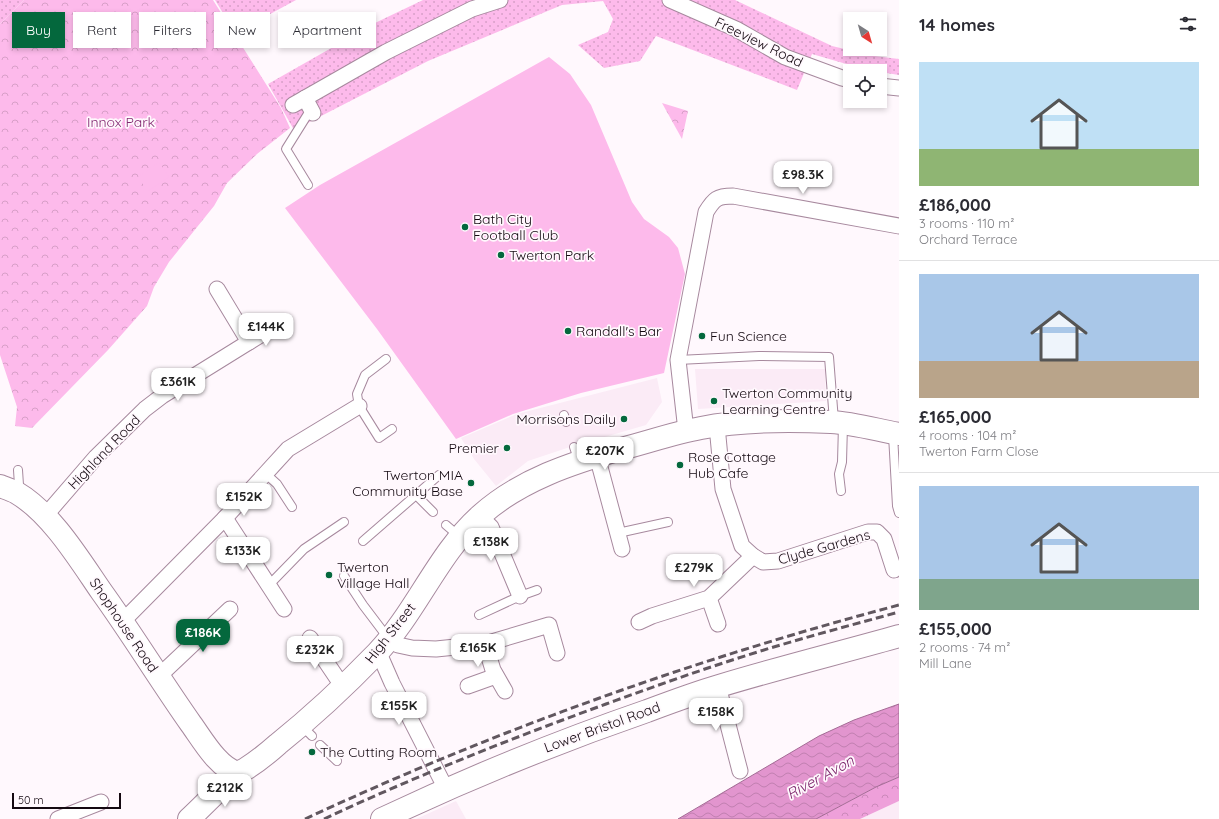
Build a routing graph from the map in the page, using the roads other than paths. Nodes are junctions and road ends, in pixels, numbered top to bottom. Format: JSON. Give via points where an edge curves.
{"nodes":[{"id":1,"x":500,"y":0,"type":"edge"},
{"id":2,"x":670,"y":0,"type":"edge"},
{"id":3,"x":843,"y":78,"type":"edge"},
{"id":4,"x":887,"y":87,"type":"edge"},
{"id":5,"x":899,"y":88,"type":"edge"},
{"id":6,"x":306,"y":106,"type":"joint"},
{"id":7,"x":308,"y":185,"type":"dead end"},
{"id":8,"x":899,"y":226,"type":"edge"},
{"id":9,"x":217,"y":289,"type":"dead end"},
{"id":10,"x":270,"y":329,"type":"dead end"},
{"id":11,"x":249,"y":342,"type":"junction"},
{"id":12,"x":386,"y":359,"type":"dead end"},
{"id":13,"x":678,"y":360,"type":"junction"},
{"id":14,"x":358,"y":406,"type":"junction"},
{"id":15,"x":838,"y":423,"type":"junction"},
{"id":16,"x":717,"y":426,"type":"junction"},
{"id":17,"x":392,"y":429,"type":"dead end"},
{"id":18,"x":686,"y":431,"type":"junction"},
{"id":19,"x":896,"y":433,"type":"edge"},
{"id":20,"x":584,"y":455,"type":"junction"},
{"id":21,"x":18,"y":470,"type":"dead end"},
{"id":22,"x":266,"y":474,"type":"junction"},
{"id":23,"x":439,"y":475,"type":"dead end"},
{"id":24,"x":8,"y":489,"type":"edge"},
{"id":25,"x":841,"y":491,"type":"dead end"},
{"id":26,"x":416,"y":495,"type":"junction"},
{"id":27,"x":292,"y":508,"type":"dead end"},
{"id":28,"x":433,"y":512,"type":"dead end"},
{"id":29,"x":899,"y":513,"type":"edge"},
{"id":30,"x":45,"y":516,"type":"junction"},
{"id":31,"x":480,"y":516,"type":"junction"},
{"id":32,"x":225,"y":518,"type":"junction"},
{"id":33,"x":344,"y":522,"type":"dead end"},
{"id":34,"x":668,"y":522,"type":"dead end"},
{"id":35,"x":618,"y":533,"type":"junction"},
{"id":36,"x":363,"y":540,"type":"dead end"},
{"id":37,"x":622,"y":550,"type":"dead end"},
{"id":38,"x":753,"y":556,"type":"junction"},
{"id":39,"x":894,"y":570,"type":"dead end"},
{"id":40,"x":344,"y":576,"type":"dead end"},
{"id":41,"x":268,"y":586,"type":"junction"},
{"id":42,"x":537,"y":590,"type":"dead end"},
{"id":43,"x":520,"y":596,"type":"junction"},
{"id":44,"x":709,"y":598,"type":"junction"},
{"id":45,"x":230,"y":609,"type":"dead end"},
{"id":46,"x":284,"y":609,"type":"dead end"},
{"id":47,"x":479,"y":615,"type":"dead end"},
{"id":48,"x":122,"y":621,"type":"junction"},
{"id":49,"x":639,"y":622,"type":"dead end"},
{"id":50,"x":718,"y":624,"type":"dead end"},
{"id":51,"x":899,"y":636,"type":"edge"},
{"id":52,"x":310,"y":638,"type":"dead end"},
{"id":53,"x":485,"y":644,"type":"junction"},
{"id":54,"x":384,"y":645,"type":"junction"},
{"id":55,"x":557,"y":653,"type":"dead end"},
{"id":56,"x":496,"y":676,"type":"junction"},
{"id":57,"x":158,"y":677,"type":"junction"},
{"id":58,"x":468,"y":686,"type":"dead end"},
{"id":59,"x":718,"y":686,"type":"junction"},
{"id":60,"x":343,"y":687,"type":"junction"},
{"id":61,"x":505,"y":691,"type":"dead end"},
{"id":62,"x":320,"y":745,"type":"dead end"},
{"id":63,"x":337,"y":761,"type":"dead end"},
{"id":64,"x":740,"y":771,"type":"dead end"},
{"id":65,"x":238,"y":773,"type":"junction"},
{"id":66,"x":446,"y":789,"type":"junction"},
{"id":67,"x":101,"y":802,"type":"dead end"},
{"id":68,"x":58,"y":819,"type":"edge"},
{"id":69,"x":189,"y":819,"type":"edge"},
{"id":70,"x":382,"y":819,"type":"edge"}],
"edges":[{"from":1,"to":6,"type":"street","via":[[472,9],[386,52]]},
{"from":2,"to":3,"type":"street","name":"Freeview Road","via":[[736,29],[785,56]]},
{"from":4,"to":5,"type":"street"},
{"from":6,"to":7,"type":"lane","via":[[286,149]]},
{"from":8,"to":13,"type":"street","via":[[733,196],[713,201],[706,212]]},
{"from":9,"to":11,"type":"street"},
{"from":10,"to":11,"type":"street","name":"Highland Road"},
{"from":11,"to":30,"type":"street","name":"Highland Road","via":[[145,409],[96,457]]},
{"from":12,"to":14,"type":"lane","via":[[365,375],[357,394]]},
{"from":13,"to":15,"type":"lane","via":[[759,356],[829,357]]},
{"from":13,"to":18,"type":"street"},
{"from":14,"to":17,"type":"lane","via":[[379,438]]},
{"from":14,"to":22,"type":"street","via":[[288,449]]},
{"from":15,"to":16,"type":"main road","name":"High Street","via":[[797,421]]},
{"from":15,"to":19,"type":"main road","name":"High Street"},
{"from":15,"to":25,"type":"lane","via":[[842,462],[839,474]]},
{"from":16,"to":18,"type":"main road","name":"High Street"},
{"from":16,"to":38,"type":"street","via":[[723,489],[742,546]]},
{"from":18,"to":20,"type":"main road","name":"High Street"},
{"from":19,"to":29,"type":"lane"},
{"from":20,"to":31,"type":"main road","name":"High Street","via":[[502,498]]},
{"from":20,"to":35,"type":"street"},
{"from":21,"to":24,"type":"lane","via":[[18,485]]},
{"from":22,"to":27,"type":"lane","via":[[277,484]]},
{"from":22,"to":32,"type":"street"},
{"from":23,"to":26,"type":"lane"},
{"from":24,"to":30,"type":"main road","name":"Shophouse Road"},
{"from":26,"to":28,"type":"lane"},
{"from":26,"to":36,"type":"lane"},
{"from":30,"to":48,"type":"main road","name":"Shophouse Road","via":[[72,549]]},
{"from":31,"to":43,"type":"street","via":[[491,527]]},
{"from":31,"to":54,"type":"main road","name":"High Street","via":[[453,531]]},
{"from":32,"to":41,"type":"street"},
{"from":32,"to":48,"type":"street"},
{"from":33,"to":41,"type":"lane","via":[[304,549]]},
{"from":34,"to":35,"type":"lane"},
{"from":35,"to":37,"type":"street"},
{"from":38,"to":39,"type":"street","name":"Clyde Gardens","via":[[763,562],[778,561],[868,532],[877,532],[884,539]]},
{"from":38,"to":44,"type":"street"},
{"from":40,"to":54,"type":"lane"},
{"from":41,"to":46,"type":"street"},
{"from":42,"to":43,"type":"lane"},
{"from":43,"to":47,"type":"lane"},
{"from":44,"to":49,"type":"street"},
{"from":44,"to":50,"type":"street"},
{"from":45,"to":57,"type":"street"},
{"from":48,"to":57,"type":"main road","name":"Shophouse Road"},
{"from":51,"to":59,"type":"main road","name":"Lower Bristol Road"},
{"from":52,"to":60,"type":"street"},
{"from":53,"to":54,"type":"street","via":[[436,649]]},
{"from":53,"to":55,"type":"street","via":[[549,625]]},
{"from":53,"to":56,"type":"street"},
{"from":54,"to":60,"type":"main road","name":"High Street"},
{"from":54,"to":66,"type":"street","via":[[392,683]]},
{"from":56,"to":58,"type":"street"},
{"from":56,"to":61,"type":"street"},
{"from":57,"to":65,"type":"main road","name":"Shophouse Road","via":[[209,749],[230,771]]},
{"from":59,"to":64,"type":"street"},
{"from":59,"to":66,"type":"main road","name":"Lower Bristol Road","via":[[542,749]]},
{"from":60,"to":65,"type":"main road","name":"High Street","via":[[306,731]]},
{"from":62,"to":63,"type":"lane"},
{"from":65,"to":69,"type":"main road","name":"High Street"},
{"from":66,"to":70,"type":"main road","name":"Lower Bristol Road"},
{"from":67,"to":68,"type":"street"}]}
